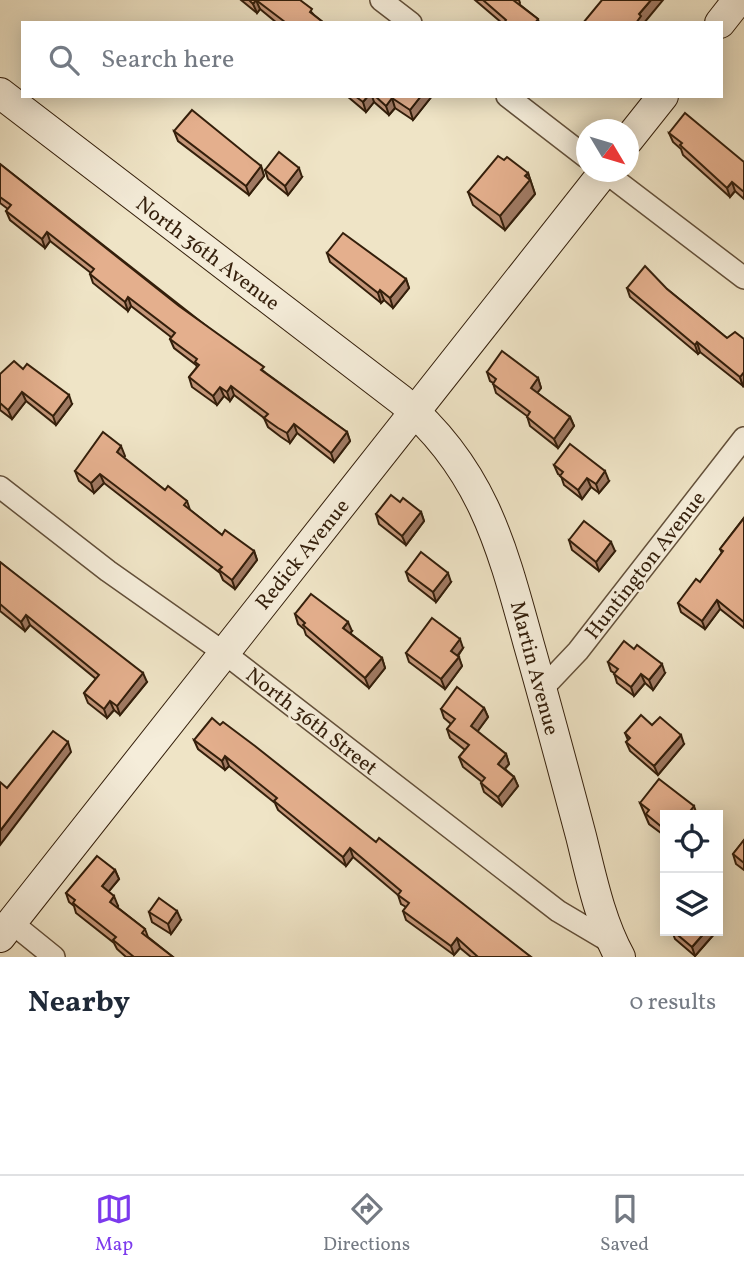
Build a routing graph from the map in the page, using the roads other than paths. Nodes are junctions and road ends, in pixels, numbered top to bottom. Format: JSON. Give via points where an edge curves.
{"nodes":[{"id":1,"x":382,"y":0,"type":"edge"},
{"id":2,"x":738,"y":0,"type":"edge"},
{"id":3,"x":408,"y":21,"type":"edge"},
{"id":4,"x":722,"y":21,"type":"edge"},
{"id":5,"x":0,"y":93,"type":"edge"},
{"id":6,"x":510,"y":98,"type":"edge"},
{"id":7,"x":661,"y":98,"type":"edge"},
{"id":8,"x":639,"y":126,"type":"edge"},
{"id":9,"x":576,"y":149,"type":"edge"},
{"id":10,"x":597,"y":182,"type":"edge"},
{"id":11,"x":618,"y":182,"type":"edge"},
{"id":12,"x":744,"y":278,"type":"edge"},
{"id":13,"x":417,"y":413,"type":"junction"},
{"id":14,"x":744,"y":438,"type":"edge"},
{"id":15,"x":0,"y":487,"type":"edge"},
{"id":16,"x":223,"y":652,"type":"junction"},
{"id":17,"x":542,"y":689,"type":"junction"},
{"id":18,"x":6,"y":930,"type":"edge"},
{"id":19,"x":620,"y":952,"type":"edge"},
{"id":20,"x":54,"y":957,"type":"edge"}],
"edges":[{"from":1,"to":3,"type":"street"},
{"from":2,"to":4,"type":"main road"},
{"from":5,"to":13,"type":"main road","name":"North 36th Avenue"},
{"from":6,"to":9,"type":"street"},
{"from":7,"to":8,"type":"main road"},
{"from":10,"to":13,"type":"main road","name":"Redick Avenue"},
{"from":11,"to":12,"type":"street"},
{"from":13,"to":16,"type":"main road","name":"Redick Avenue"},
{"from":13,"to":17,"type":"main road","name":"Martin Avenue","via":[[449,449],[491,517]]},
{"from":14,"to":17,"type":"street","name":"Huntington Avenue","via":[[578,650]]},
{"from":15,"to":16,"type":"street","name":"North 36th Street"},
{"from":16,"to":18,"type":"main road","name":"Redick Avenue"},
{"from":16,"to":19,"type":"street","name":"North 36th Street","via":[[558,911]]},
{"from":17,"to":19,"type":"main road","name":"Martin Avenue"},
{"from":18,"to":20,"type":"street"}]}
